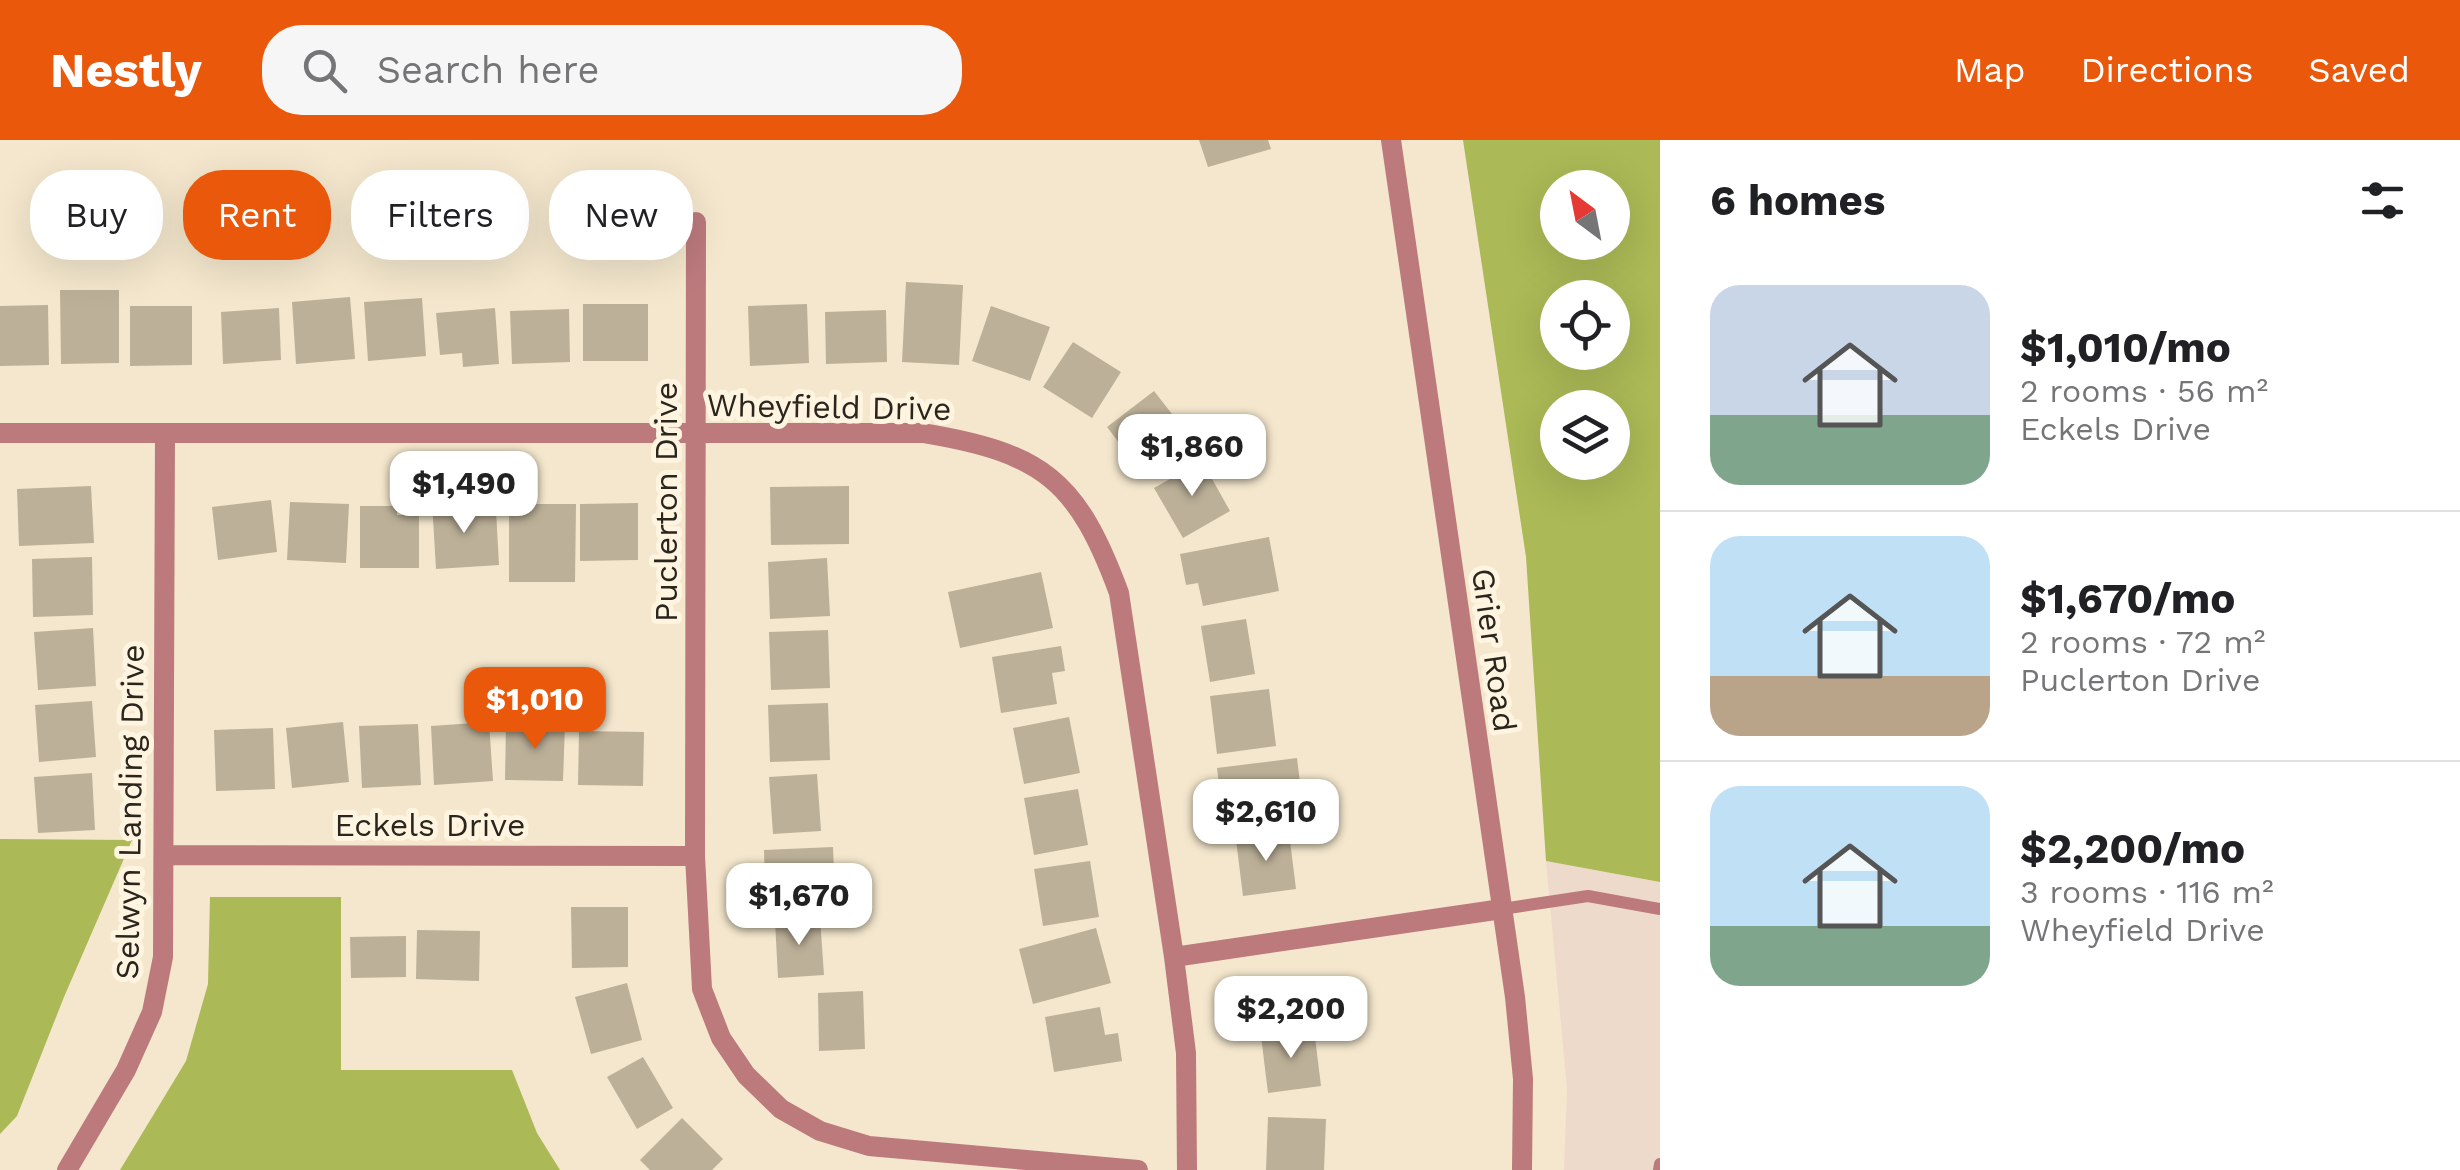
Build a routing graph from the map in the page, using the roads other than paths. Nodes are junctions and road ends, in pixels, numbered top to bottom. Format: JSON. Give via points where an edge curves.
{"nodes":[{"id":1,"x":1391,"y":140,"type":"edge"},
{"id":2,"x":696,"y":222,"type":"dead end"},
{"id":3,"x":165,"y":432,"type":"junction"},
{"id":4,"x":0,"y":433,"type":"edge"},
{"id":5,"x":696,"y":435,"type":"junction"},
{"id":6,"x":164,"y":855,"type":"junction"},
{"id":7,"x":695,"y":856,"type":"junction"},
{"id":8,"x":1502,"y":909,"type":"junction"},
{"id":9,"x":1660,"y":909,"type":"edge"},
{"id":10,"x":1174,"y":956,"type":"junction"},
{"id":11,"x":67,"y":1170,"type":"edge"},
{"id":12,"x":1138,"y":1170,"type":"edge"},
{"id":13,"x":1187,"y":1170,"type":"edge"},
{"id":14,"x":1522,"y":1170,"type":"edge"}],
"edges":[{"from":1,"to":8,"type":"street","name":"Grier Road"},
{"from":2,"to":5,"type":"street","name":"Puclerton Drive"},
{"from":3,"to":4,"type":"street","name":"Wheyfield Drive"},
{"from":3,"to":5,"type":"street","name":"Wheyfield Drive"},
{"from":3,"to":6,"type":"street","name":"Selwyn Landing Drive"},
{"from":5,"to":7,"type":"street","name":"Puclerton Drive"},
{"from":5,"to":10,"type":"street","name":"Wheyfield Drive","via":[[923,433],[980,442],[1032,464],[1072,497],[1100,540],[1119,593]]},
{"from":6,"to":7,"type":"street","name":"Eckels Drive"},
{"from":6,"to":11,"type":"street","name":"Selwyn Landing Drive","via":[[163,956],[152,1012]]},
{"from":7,"to":12,"type":"street","name":"Puclerton Drive","via":[[702,988],[738,1063],[780,1109],[820,1132],[869,1146]]},
{"from":8,"to":9,"type":"lane","via":[[1588,896]]},
{"from":8,"to":10,"type":"street"},
{"from":8,"to":14,"type":"street","name":"Grier Road","via":[[1523,1079]]},
{"from":10,"to":13,"type":"street","name":"Wheyfield Drive","via":[[1186,1052]]}]}
